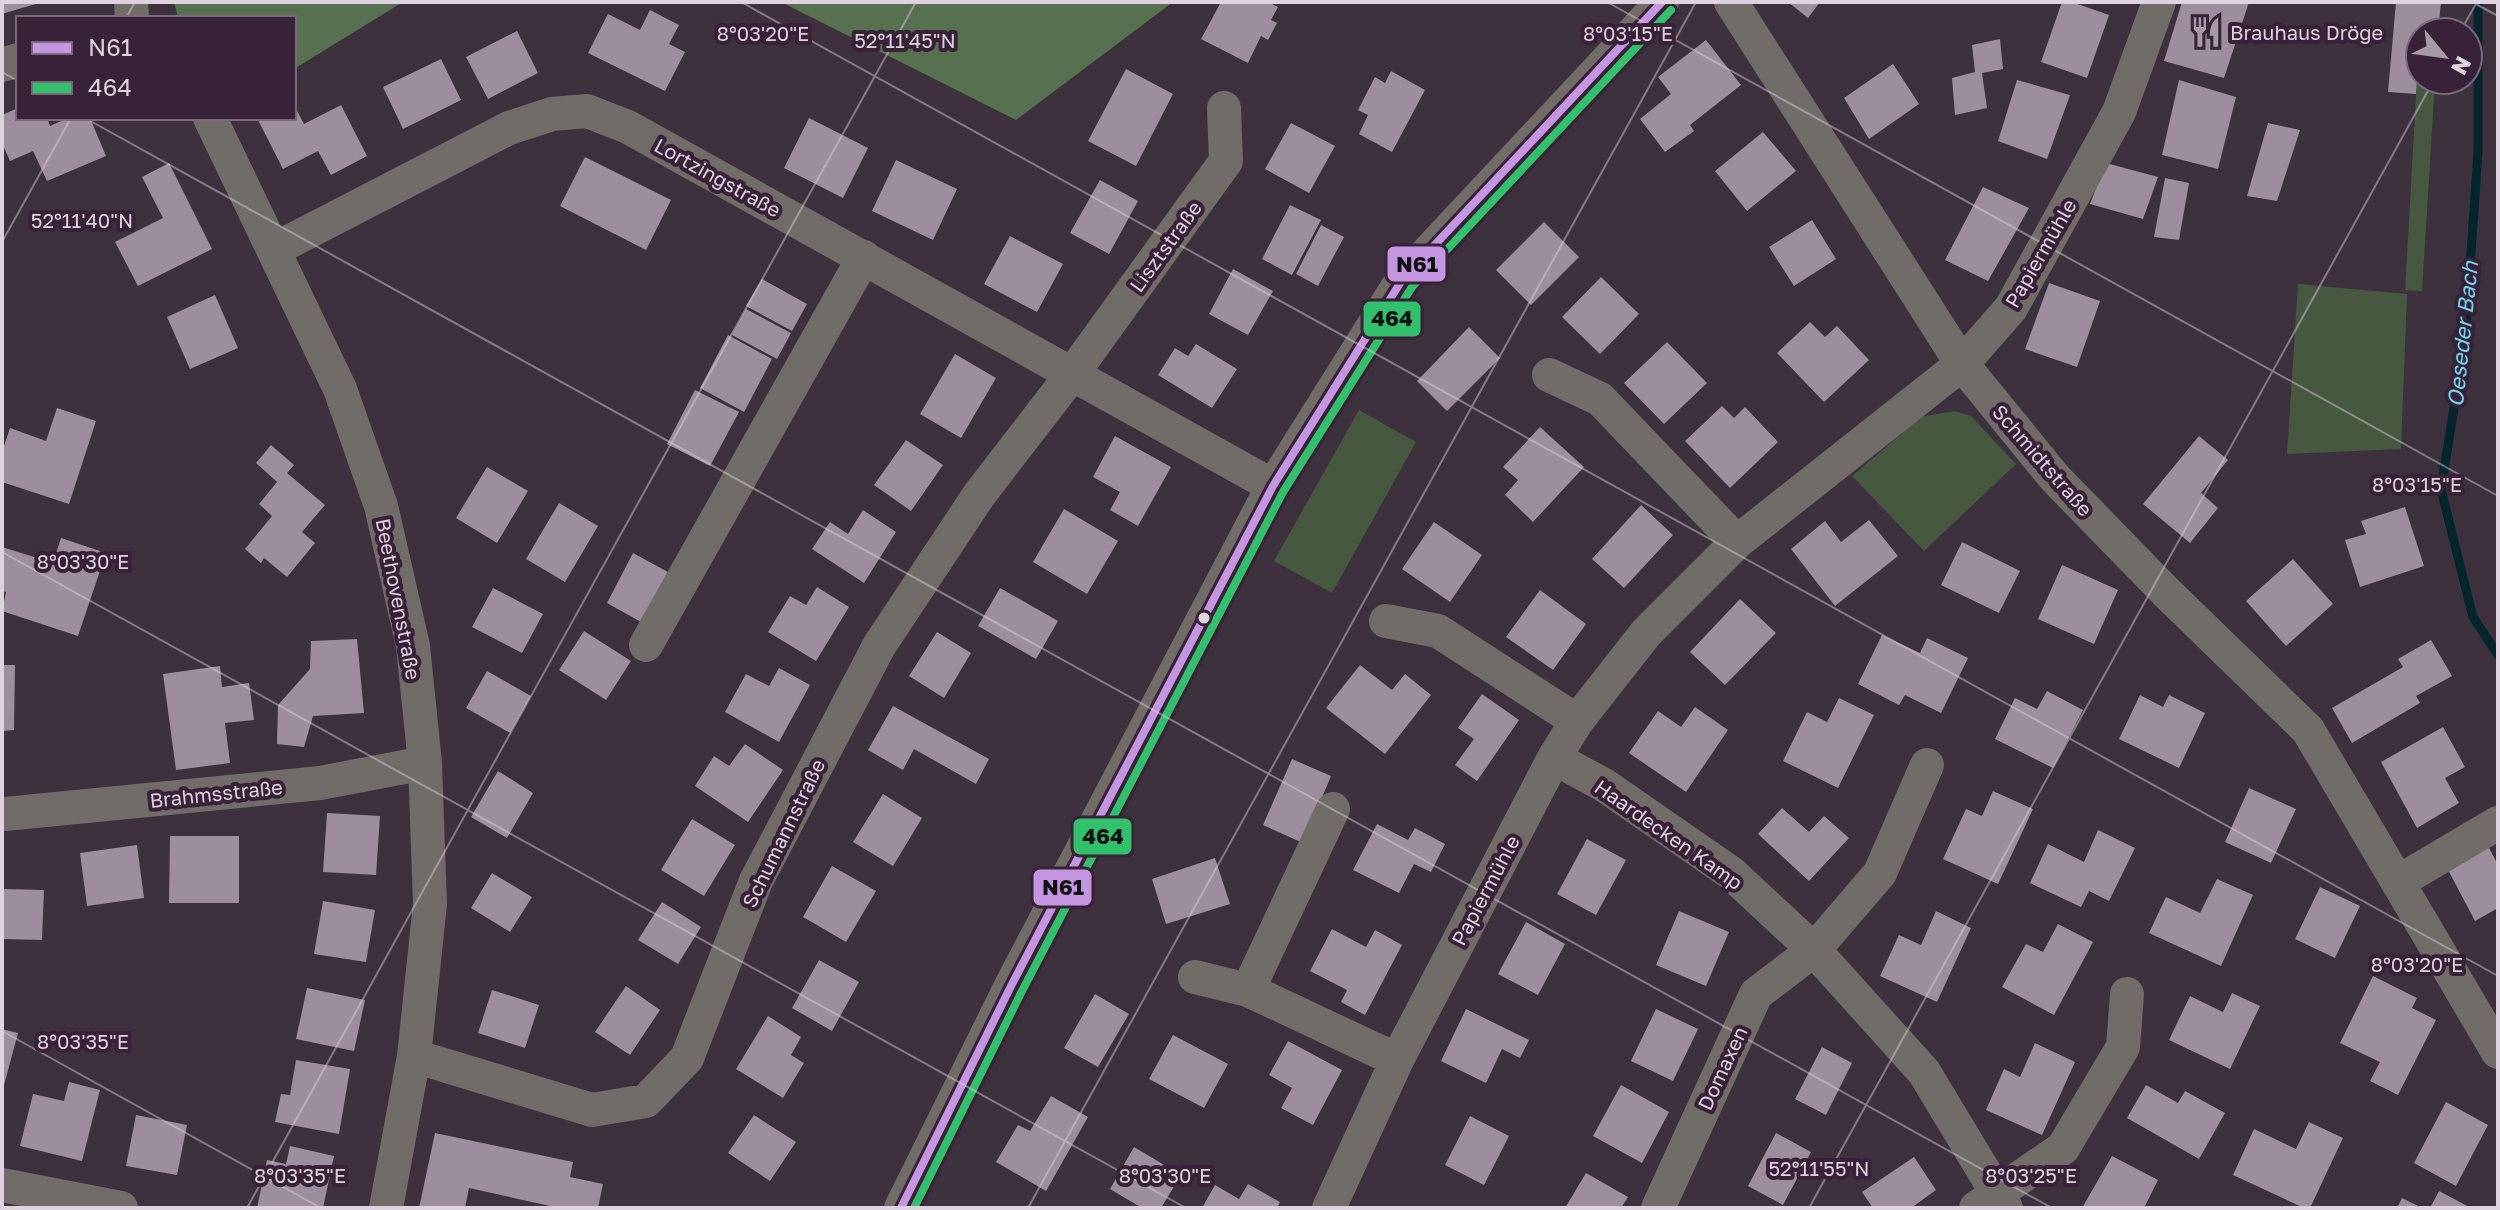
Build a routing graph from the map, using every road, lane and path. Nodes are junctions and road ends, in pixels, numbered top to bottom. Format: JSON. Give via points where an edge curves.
{"nodes":[{"id":1,"x":1662,"y":2,"type":"edge"},
{"id":2,"x":1731,"y":2,"type":"edge"},
{"id":3,"x":2159,"y":2,"type":"edge"},
{"id":4,"x":1224,"y":108,"type":"dead end"},
{"id":5,"x":211,"y":120,"type":"edge"},
{"id":6,"x":275,"y":249,"type":"junction"},
{"id":7,"x":864,"y":257,"type":"junction"},
{"id":8,"x":1962,"y":364,"type":"junction"},
{"id":9,"x":1073,"y":373,"type":"junction"},
{"id":10,"x":1549,"y":375,"type":"dead end"},
{"id":11,"x":1273,"y":486,"type":"junction"},
{"id":12,"x":1737,"y":542,"type":"junction"},
{"id":13,"x":1386,"y":621,"type":"dead end"},
{"id":14,"x":646,"y":645,"type":"dead end"},
{"id":15,"x":1577,"y":721,"type":"junction"},
{"id":16,"x":1554,"y":758,"type":"junction"},
{"id":17,"x":425,"y":763,"type":"junction"},
{"id":18,"x":1927,"y":765,"type":"dead end"},
{"id":19,"x":1333,"y":809,"type":"dead end"},
{"id":20,"x":5,"y":814,"type":"dead end"},
{"id":21,"x":2498,"y":823,"type":"edge"},
{"id":22,"x":2398,"y":882,"type":"junction"},
{"id":23,"x":1814,"y":950,"type":"junction"},
{"id":24,"x":1195,"y":977,"type":"dead end"},
{"id":25,"x":1248,"y":990,"type":"junction"},
{"id":26,"x":2127,"y":994,"type":"dead end"},
{"id":27,"x":2498,"y":1052,"type":"edge"},
{"id":28,"x":414,"y":1056,"type":"junction"},
{"id":29,"x":1397,"y":1060,"type":"junction"},
{"id":30,"x":2,"y":1185,"type":"edge"},
{"id":31,"x":1993,"y":1203,"type":"edge"},
{"id":32,"x":121,"y":1208,"type":"edge"},
{"id":33,"x":386,"y":1208,"type":"edge"},
{"id":34,"x":901,"y":1208,"type":"edge"},
{"id":35,"x":1329,"y":1208,"type":"edge"},
{"id":36,"x":1658,"y":1208,"type":"edge"}],
"edges":[{"from":1,"to":11,"type":"street","via":[[1402,280]]},
{"from":2,"to":8,"type":"street","name":"Schmidtstraße"},
{"from":3,"to":8,"type":"street","name":"Papiermühle","via":[[2119,112],[2011,308]]},
{"from":4,"to":9,"type":"street","name":"Lisztstraße","via":[[1226,161]]},
{"from":5,"to":6,"type":"street","name":"Beethovenstraße"},
{"from":6,"to":7,"type":"street","name":"Lortzingstraße","via":[[509,128],[552,114],[587,111],[628,127]]},
{"from":6,"to":17,"type":"street","name":"Beethovenstraße","via":[[340,389],[381,506],[413,646]]},
{"from":7,"to":9,"type":"street","name":"Lortzingstraße"},
{"from":7,"to":14,"type":"street"},
{"from":8,"to":12,"type":"street","name":"Papiermühle"},
{"from":8,"to":22,"type":"street","name":"Schmidtstraße","via":[[2055,478],[2308,730]]},
{"from":9,"to":11,"type":"street","name":"Lortzingstraße"},
{"from":9,"to":28,"type":"street","name":"Schumannstraße","via":[[979,495],[879,646],[756,881],[687,1058],[646,1101],[592,1110]]},
{"from":10,"to":12,"type":"street","via":[[1600,399]]},
{"from":11,"to":34,"type":"street"},
{"from":12,"to":15,"type":"street","name":"Papiermühle","via":[[1646,633]]},
{"from":13,"to":15,"type":"street","via":[[1438,631]]},
{"from":15,"to":16,"type":"street","name":"Papiermühle"},
{"from":16,"to":23,"type":"street","name":"Haardecken Kamp","via":[[1604,785],[1731,873]]},
{"from":16,"to":29,"type":"street","name":"Papiermühle"},
{"from":17,"to":20,"type":"street","name":"Brahmsstraße","via":[[320,783]]},
{"from":17,"to":28,"type":"street","name":"Beethovenstraße","via":[[430,904]]},
{"from":18,"to":23,"type":"street","via":[[1880,873]]},
{"from":19,"to":25,"type":"street"},
{"from":21,"to":22,"type":"street"},
{"from":22,"to":27,"type":"street","name":"Schmidtstraße"},
{"from":23,"to":31,"type":"street","name":"Haardecken Kamp","via":[[1924,1072]]},
{"from":23,"to":36,"type":"street","name":"Domaxen","via":[[1756,994]]},
{"from":24,"to":25,"type":"street"},
{"from":25,"to":29,"type":"street"},
{"from":26,"to":31,"type":"street","name":"Haardecken Kamp","via":[[2123,1047],[2063,1148]]},
{"from":28,"to":33,"type":"street","name":"Beethovenstraße"},
{"from":29,"to":35,"type":"street","name":"Papiermühle"},
{"from":30,"to":32,"type":"street"}]}
